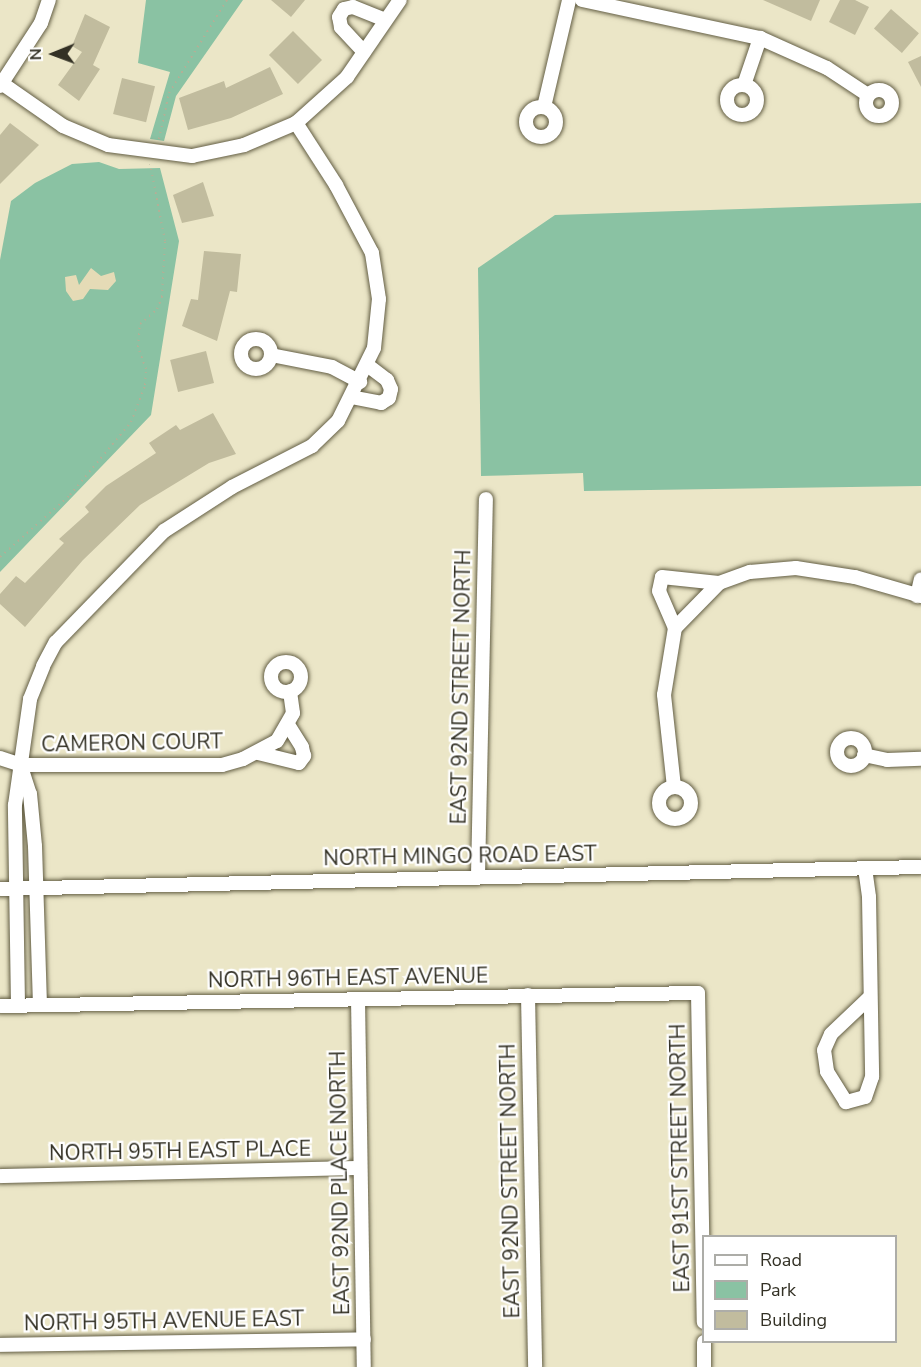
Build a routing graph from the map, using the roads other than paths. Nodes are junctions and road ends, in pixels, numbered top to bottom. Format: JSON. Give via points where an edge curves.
{"nodes":[{"id":1,"x":49,"y":0,"type":"edge"},
{"id":2,"x":400,"y":0,"type":"edge"},
{"id":3,"x":569,"y":0,"type":"edge"},
{"id":4,"x":582,"y":0,"type":"edge"},
{"id":5,"x":386,"y":20,"type":"junction"},
{"id":6,"x":760,"y":38,"type":"junction"},
{"id":7,"x":364,"y":52,"type":"junction"},
{"id":8,"x":1,"y":84,"type":"edge"},
{"id":9,"x":744,"y":85,"type":"dead end"},
{"id":10,"x":868,"y":95,"type":"dead end"},
{"id":11,"x":544,"y":107,"type":"dead end"},
{"id":12,"x":296,"y":123,"type":"junction"},
{"id":13,"x":271,"y":355,"type":"dead end"},
{"id":14,"x":367,"y":366,"type":"junction"},
{"id":15,"x":360,"y":382,"type":"junction"},
{"id":16,"x":351,"y":397,"type":"junction"},
{"id":17,"x":486,"y":499,"type":"dead end"},
{"id":18,"x":921,"y":579,"type":"edge"},
{"id":19,"x":719,"y":583,"type":"junction"},
{"id":20,"x":919,"y":596,"type":"edge"},
{"id":21,"x":675,"y":628,"type":"junction"},
{"id":22,"x":290,"y":691,"type":"dead end"},
{"id":23,"x":288,"y":725,"type":"junction"},
{"id":24,"x":258,"y":753,"type":"junction"},
{"id":25,"x":864,"y":755,"type":"dead end"},
{"id":26,"x":0,"y":758,"type":"edge"},
{"id":27,"x":921,"y":759,"type":"edge"},
{"id":28,"x":21,"y":765,"type":"junction"},
{"id":29,"x":674,"y":787,"type":"dead end"},
{"id":30,"x":921,"y":867,"type":"edge"},
{"id":31,"x":865,"y":868,"type":"junction"},
{"id":32,"x":478,"y":876,"type":"junction"},
{"id":33,"x":0,"y":889,"type":"edge"},
{"id":34,"x":16,"y":889,"type":"junction"},
{"id":35,"x":38,"y":889,"type":"junction"},
{"id":36,"x":698,"y":993,"type":"joint"},
{"id":37,"x":528,"y":995,"type":"junction"},
{"id":38,"x":870,"y":997,"type":"junction"},
{"id":39,"x":358,"y":999,"type":"junction"},
{"id":40,"x":0,"y":1005,"type":"edge"},
{"id":41,"x":18,"y":1005,"type":"junction"},
{"id":42,"x":40,"y":1005,"type":"junction"},
{"id":43,"x":360,"y":1168,"type":"junction"},
{"id":44,"x":0,"y":1176,"type":"edge"},
{"id":45,"x":702,"y":1235,"type":"edge"},
{"id":46,"x":364,"y":1339,"type":"junction"},
{"id":47,"x":704,"y":1343,"type":"edge"},
{"id":48,"x":0,"y":1345,"type":"edge"},
{"id":49,"x":364,"y":1367,"type":"edge"},
{"id":50,"x":534,"y":1367,"type":"edge"},
{"id":51,"x":704,"y":1367,"type":"edge"}],
"edges":[{"from":1,"to":8,"type":"street","via":[[41,23]]},
{"from":2,"to":5,"type":"street"},
{"from":3,"to":11,"type":"street"},
{"from":4,"to":6,"type":"street"},
{"from":5,"to":7,"type":"street"},
{"from":5,"to":7,"type":"street","via":[[353,7],[344,9],[339,17],[341,27]]},
{"from":6,"to":9,"type":"street"},
{"from":6,"to":10,"type":"street","via":[[827,68]]},
{"from":7,"to":12,"type":"street","via":[[347,77]]},
{"from":8,"to":12,"type":"street","via":[[63,126],[108,145],[153,154],[192,156],[244,145]]},
{"from":12,"to":14,"type":"street","via":[[336,185],[372,253],[379,299],[374,348]]},
{"from":13,"to":15,"type":"street","via":[[332,367]]},
{"from":14,"to":15,"type":"street"},
{"from":14,"to":16,"type":"street","via":[[387,380],[389,398],[381,403]]},
{"from":15,"to":16,"type":"street"},
{"from":16,"to":28,"type":"street","via":[[338,421],[312,446],[232,487],[164,531],[56,642],[30,699]]},
{"from":17,"to":32,"type":"street","name":"EAST 92ND STREET NORTH"},
{"from":18,"to":20,"type":"street"},
{"from":19,"to":20,"type":"street","via":[[750,572],[796,568],[846,575]]},
{"from":19,"to":21,"type":"street"},
{"from":19,"to":21,"type":"street","via":[[676,575],[662,577],[659,591]]},
{"from":21,"to":29,"type":"street","via":[[664,695]]},
{"from":22,"to":23,"type":"street","via":[[293,713]]},
{"from":23,"to":24,"type":"street","name":"CAMERON COURT","via":[[277,741]]},
{"from":23,"to":24,"type":"street","via":[[302,747],[304,756],[299,763]]},
{"from":24,"to":28,"type":"street","name":"CAMERON COURT","via":[[222,765]]},
{"from":25,"to":27,"type":"street","via":[[887,760]]},
{"from":26,"to":28,"type":"street","name":"CAMERON COURT"},
{"from":28,"to":34,"type":"street","via":[[13,836]]},
{"from":28,"to":35,"type":"street","via":[[30,794]]},
{"from":30,"to":31,"type":"street","name":"NORTH MINGO ROAD EAST"},
{"from":31,"to":32,"type":"street","name":"NORTH MINGO ROAD EAST"},
{"from":31,"to":38,"type":"street"},
{"from":32,"to":35,"type":"street","name":"NORTH MINGO ROAD EAST"},
{"from":33,"to":34,"type":"street","name":"NORTH MINGO ROAD EAST"},
{"from":34,"to":35,"type":"street","name":"NORTH MINGO ROAD EAST"},
{"from":34,"to":41,"type":"street"},
{"from":35,"to":42,"type":"street"},
{"from":36,"to":37,"type":"street","name":"NORTH 96TH EAST AVENUE"},
{"from":36,"to":45,"type":"street","name":"EAST 91ST STREET NORTH"},
{"from":37,"to":39,"type":"street","name":"NORTH 96TH EAST AVENUE"},
{"from":37,"to":50,"type":"street","name":"EAST 92ND STREET NORTH"},
{"from":38,"to":38,"type":"street","via":[[870,1089],[855,1102],[846,1102],[826,1071],[824,1050],[831,1034]]},
{"from":39,"to":42,"type":"street","name":"NORTH 96TH EAST AVENUE"},
{"from":39,"to":43,"type":"street","name":"EAST 92ND PLACE NORTH"},
{"from":40,"to":41,"type":"street","name":"NORTH 96TH EAST AVENUE"},
{"from":41,"to":42,"type":"street","name":"NORTH 96TH EAST AVENUE"},
{"from":43,"to":44,"type":"street","name":"NORTH 95TH EAST PLACE"},
{"from":43,"to":46,"type":"street","name":"EAST 92ND PLACE NORTH"},
{"from":46,"to":48,"type":"street","name":"NORTH 95TH AVENUE EAST"},
{"from":46,"to":49,"type":"street","name":"EAST 92ND PLACE NORTH"},
{"from":47,"to":51,"type":"street"}]}
